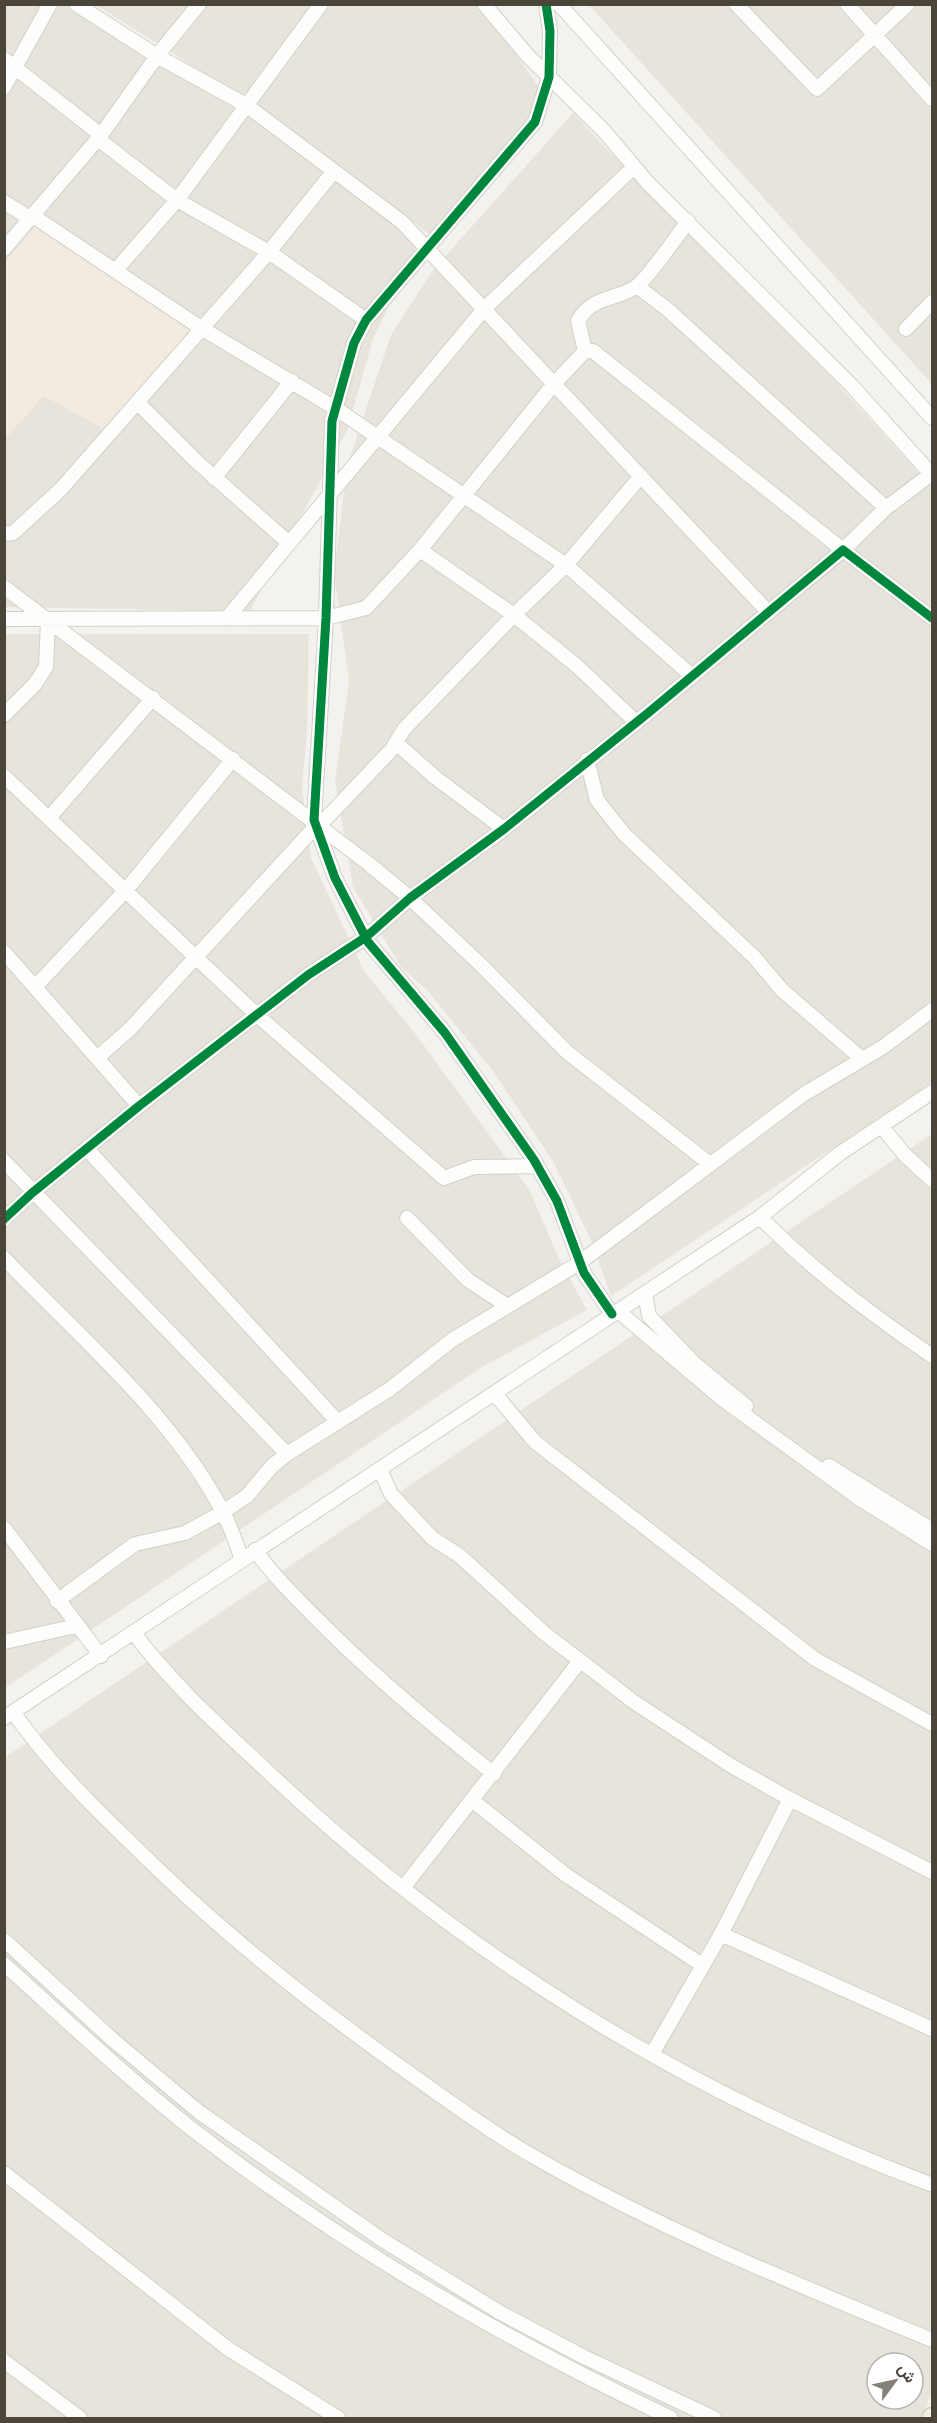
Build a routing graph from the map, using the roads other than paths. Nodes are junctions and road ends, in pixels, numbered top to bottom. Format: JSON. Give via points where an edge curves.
{"nodes":[{"id":1,"x":50,"y":4,"type":"edge"},
{"id":2,"x":76,"y":4,"type":"edge"},
{"id":3,"x":199,"y":4,"type":"edge"},
{"id":4,"x":321,"y":4,"type":"edge"},
{"id":5,"x":484,"y":4,"type":"edge"},
{"id":6,"x":546,"y":4,"type":"edge"},
{"id":7,"x":559,"y":4,"type":"edge"},
{"id":8,"x":736,"y":4,"type":"edge"},
{"id":9,"x":847,"y":4,"type":"edge"},
{"id":10,"x":908,"y":4,"type":"edge"},
{"id":11,"x":875,"y":35,"type":"junction"},
{"id":12,"x":157,"y":56,"type":"junction"},
{"id":13,"x":10,"y":63,"type":"edge"},
{"id":14,"x":549,"y":76,"type":"junction"},
{"id":15,"x":4,"y":87,"type":"edge"},
{"id":16,"x":933,"y":99,"type":"edge"},
{"id":17,"x":246,"y":105,"type":"junction"},
{"id":18,"x":99,"y":137,"type":"junction"},
{"id":19,"x":634,"y":167,"type":"junction"},
{"id":20,"x":334,"y":171,"type":"junction"},
{"id":21,"x":177,"y":200,"type":"junction"},
{"id":22,"x":4,"y":202,"type":"edge"},
{"id":23,"x":32,"y":217,"type":"junction"},
{"id":24,"x":688,"y":221,"type":"junction"},
{"id":25,"x":429,"y":248,"type":"junction"},
{"id":26,"x":4,"y":249,"type":"edge"},
{"id":27,"x":270,"y":252,"type":"junction"},
{"id":28,"x":115,"y":272,"type":"junction"},
{"id":29,"x":637,"y":286,"type":"junction"},
{"id":30,"x":933,"y":302,"type":"edge"},
{"id":31,"x":485,"y":308,"type":"junction"},
{"id":32,"x":366,"y":320,"type":"junction"},
{"id":33,"x":201,"y":328,"type":"junction"},
{"id":34,"x":906,"y":329,"type":"dead end"},
{"id":35,"x":585,"y":351,"type":"junction"},
{"id":36,"x":292,"y":381,"type":"junction"},
{"id":37,"x":553,"y":385,"type":"junction"},
{"id":38,"x":137,"y":402,"type":"junction"},
{"id":39,"x":335,"y":408,"type":"junction"},
{"id":40,"x":933,"y":418,"type":"edge"},
{"id":41,"x":377,"y":436,"type":"junction"},
{"id":42,"x":932,"y":474,"type":"edge"},
{"id":43,"x":641,"y":476,"type":"junction"},
{"id":44,"x":214,"y":478,"type":"junction"},
{"id":45,"x":330,"y":494,"type":"junction"},
{"id":46,"x":462,"y":496,"type":"junction"},
{"id":47,"x":886,"y":508,"type":"junction"},
{"id":48,"x":4,"y":534,"type":"edge"},
{"id":49,"x":289,"y":543,"type":"junction"},
{"id":50,"x":420,"y":550,"type":"junction"},
{"id":51,"x":843,"y":550,"type":"junction"},
{"id":52,"x":566,"y":565,"type":"junction"},
{"id":53,"x":4,"y":587,"type":"edge"},
{"id":54,"x":769,"y":613,"type":"junction"},
{"id":55,"x":514,"y":615,"type":"junction"},
{"id":56,"x":227,"y":618,"type":"junction"},
{"id":57,"x":326,"y":618,"type":"junction"},
{"id":58,"x":933,"y":618,"type":"edge"},
{"id":59,"x":4,"y":619,"type":"edge"},
{"id":60,"x":48,"y":619,"type":"junction"},
{"id":61,"x":692,"y":676,"type":"junction"},
{"id":62,"x":153,"y":698,"type":"junction"},
{"id":63,"x":4,"y":715,"type":"edge"},
{"id":64,"x":636,"y":722,"type":"junction"},
{"id":65,"x":396,"y":743,"type":"junction"},
{"id":66,"x":233,"y":759,"type":"junction"},
{"id":67,"x":587,"y":760,"type":"junction"},
{"id":68,"x":4,"y":776,"type":"edge"},
{"id":69,"x":49,"y":818,"type":"junction"},
{"id":70,"x":317,"y":824,"type":"junction"},
{"id":71,"x":504,"y":829,"type":"junction"},
{"id":72,"x":126,"y":890,"type":"junction"},
{"id":73,"x":410,"y":898,"type":"junction"},
{"id":74,"x":366,"y":937,"type":"junction"},
{"id":75,"x":4,"y":952,"type":"edge"},
{"id":76,"x":194,"y":956,"type":"junction"},
{"id":77,"x":35,"y":987,"type":"junction"},
{"id":78,"x":933,"y":1010,"type":"edge"},
{"id":79,"x":258,"y":1016,"type":"junction"},
{"id":80,"x":97,"y":1058,"type":"junction"},
{"id":81,"x":862,"y":1059,"type":"junction"},
{"id":82,"x":933,"y":1092,"type":"edge"},
{"id":83,"x":139,"y":1107,"type":"junction"},
{"id":84,"x":881,"y":1126,"type":"junction"},
{"id":85,"x":87,"y":1149,"type":"junction"},
{"id":86,"x":4,"y":1161,"type":"edge"},
{"id":87,"x":710,"y":1164,"type":"junction"},
{"id":88,"x":537,"y":1166,"type":"junction"},
{"id":89,"x":933,"y":1180,"type":"edge"},
{"id":90,"x":32,"y":1193,"type":"junction"},
{"id":91,"x":760,"y":1217,"type":"junction"},
{"id":92,"x":407,"y":1218,"type":"dead end"},
{"id":93,"x":4,"y":1219,"type":"edge"},
{"id":94,"x":4,"y":1258,"type":"edge"},
{"id":95,"x":579,"y":1263,"type":"junction"},
{"id":96,"x":645,"y":1293,"type":"junction"},
{"id":97,"x":506,"y":1305,"type":"junction"},
{"id":98,"x":615,"y":1313,"type":"junction"},
{"id":99,"x":933,"y":1356,"type":"edge"},
{"id":100,"x":495,"y":1394,"type":"junction"},
{"id":101,"x":338,"y":1422,"type":"junction"},
{"id":102,"x":287,"y":1454,"type":"junction"},
{"id":103,"x":380,"y":1469,"type":"junction"},
{"id":104,"x":223,"y":1512,"type":"junction"},
{"id":105,"x":4,"y":1528,"type":"edge"},
{"id":106,"x":933,"y":1530,"type":"edge"},
{"id":107,"x":933,"y":1544,"type":"edge"},
{"id":108,"x":255,"y":1550,"type":"junction"},
{"id":109,"x":242,"y":1559,"type":"junction"},
{"id":110,"x":57,"y":1600,"type":"junction"},
{"id":111,"x":76,"y":1626,"type":"junction"},
{"id":112,"x":133,"y":1632,"type":"junction"},
{"id":113,"x":4,"y":1642,"type":"edge"},
{"id":114,"x":101,"y":1656,"type":"junction"},
{"id":115,"x":579,"y":1661,"type":"junction"},
{"id":116,"x":9,"y":1715,"type":"edge"},
{"id":117,"x":933,"y":1724,"type":"edge"},
{"id":118,"x":494,"y":1774,"type":"junction"},
{"id":119,"x":790,"y":1799,"type":"junction"},
{"id":120,"x":473,"y":1801,"type":"junction"},
{"id":121,"x":933,"y":1872,"type":"edge"},
{"id":122,"x":403,"y":1888,"type":"junction"},
{"id":123,"x":721,"y":1934,"type":"junction"},
{"id":124,"x":4,"y":1940,"type":"edge"},
{"id":125,"x":4,"y":1964,"type":"edge"},
{"id":126,"x":702,"y":1965,"type":"junction"},
{"id":127,"x":933,"y":2029,"type":"edge"},
{"id":128,"x":652,"y":2054,"type":"junction"},
{"id":129,"x":4,"y":2173,"type":"edge"},
{"id":130,"x":930,"y":2184,"type":"dead end"},
{"id":131,"x":933,"y":2340,"type":"edge"},
{"id":132,"x":4,"y":2361,"type":"edge"},
{"id":133,"x":80,"y":2418,"type":"edge"},
{"id":134,"x":338,"y":2418,"type":"edge"},
{"id":135,"x":671,"y":2418,"type":"edge"},
{"id":136,"x":714,"y":2418,"type":"edge"}],
"edges":[{"from":1,"to":13,"type":"street"},
{"from":2,"to":12,"type":"street"},
{"from":3,"to":12,"type":"street"},
{"from":4,"to":17,"type":"street"},
{"from":5,"to":14,"type":"street"},
{"from":6,"to":14,"type":"street"},
{"from":7,"to":40,"type":"street"},
{"from":8,"to":11,"type":"street","via":[[818,89]]},
{"from":9,"to":11,"type":"street"},
{"from":10,"to":11,"type":"street"},
{"from":11,"to":16,"type":"street"},
{"from":12,"to":17,"type":"street"},
{"from":12,"to":18,"type":"street"},
{"from":13,"to":15,"type":"street"},
{"from":13,"to":18,"type":"street"},
{"from":14,"to":19,"type":"street"},
{"from":14,"to":25,"type":"street","via":[[535,122]]},
{"from":17,"to":20,"type":"street"},
{"from":17,"to":21,"type":"street"},
{"from":18,"to":21,"type":"street"},
{"from":18,"to":23,"type":"street"},
{"from":19,"to":24,"type":"street"},
{"from":19,"to":31,"type":"street"},
{"from":20,"to":25,"type":"street"},
{"from":20,"to":27,"type":"street"},
{"from":21,"to":27,"type":"street"},
{"from":21,"to":28,"type":"street"},
{"from":22,"to":23,"type":"street"},
{"from":23,"to":26,"type":"street"},
{"from":23,"to":28,"type":"street"},
{"from":24,"to":29,"type":"street"},
{"from":24,"to":42,"type":"street","via":[[852,386]]},
{"from":25,"to":31,"type":"street"},
{"from":25,"to":32,"type":"street"},
{"from":27,"to":32,"type":"street"},
{"from":27,"to":33,"type":"street"},
{"from":28,"to":33,"type":"street"},
{"from":29,"to":35,"type":"street","via":[[605,298],[583,312],[578,321]]},
{"from":29,"to":47,"type":"street"},
{"from":30,"to":34,"type":"street"},
{"from":31,"to":37,"type":"street"},
{"from":31,"to":41,"type":"street"},
{"from":32,"to":39,"type":"street","via":[[354,343]]},
{"from":33,"to":36,"type":"street"},
{"from":33,"to":38,"type":"street"},
{"from":35,"to":37,"type":"street"},
{"from":35,"to":51,"type":"street","via":[[593,351],[651,395]]},
{"from":36,"to":39,"type":"street"},
{"from":36,"to":44,"type":"street"},
{"from":37,"to":43,"type":"street"},
{"from":37,"to":46,"type":"street"},
{"from":38,"to":44,"type":"street"},
{"from":38,"to":48,"type":"street","via":[[61,489],[13,533]]},
{"from":39,"to":41,"type":"street"},
{"from":39,"to":45,"type":"street"},
{"from":41,"to":45,"type":"street"},
{"from":41,"to":46,"type":"street"},
{"from":42,"to":47,"type":"street"},
{"from":43,"to":52,"type":"street"},
{"from":43,"to":54,"type":"street"},
{"from":44,"to":49,"type":"street"},
{"from":45,"to":49,"type":"street"},
{"from":45,"to":57,"type":"street"},
{"from":46,"to":50,"type":"street"},
{"from":46,"to":52,"type":"street"},
{"from":47,"to":51,"type":"street"},
{"from":49,"to":56,"type":"street"},
{"from":50,"to":55,"type":"street"},
{"from":50,"to":57,"type":"street","via":[[366,608]]},
{"from":51,"to":54,"type":"street"},
{"from":51,"to":58,"type":"street"},
{"from":52,"to":55,"type":"street"},
{"from":52,"to":61,"type":"street"},
{"from":53,"to":60,"type":"street"},
{"from":54,"to":61,"type":"street"},
{"from":55,"to":64,"type":"street","via":[[578,666]]},
{"from":55,"to":65,"type":"street","via":[[404,729]]},
{"from":56,"to":57,"type":"street"},
{"from":56,"to":60,"type":"street"},
{"from":57,"to":70,"type":"street"},
{"from":59,"to":60,"type":"street"},
{"from":60,"to":62,"type":"street"},
{"from":60,"to":63,"type":"street","via":[[46,668]]},
{"from":61,"to":64,"type":"street"},
{"from":62,"to":66,"type":"street"},
{"from":62,"to":69,"type":"street"},
{"from":64,"to":67,"type":"street"},
{"from":65,"to":70,"type":"street"},
{"from":65,"to":71,"type":"street"},
{"from":66,"to":70,"type":"street"},
{"from":66,"to":72,"type":"street"},
{"from":67,"to":71,"type":"street"},
{"from":67,"to":81,"type":"street","via":[[597,800],[624,834],[754,957],[782,990]]},
{"from":68,"to":69,"type":"street"},
{"from":69,"to":72,"type":"street"},
{"from":70,"to":73,"type":"street"},
{"from":70,"to":74,"type":"street","via":[[335,878]]},
{"from":70,"to":76,"type":"street"},
{"from":71,"to":73,"type":"street"},
{"from":72,"to":76,"type":"street"},
{"from":72,"to":77,"type":"street"},
{"from":73,"to":74,"type":"street"},
{"from":73,"to":87,"type":"street","via":[[567,1052]]},
{"from":74,"to":79,"type":"street","via":[[308,975]]},
{"from":74,"to":88,"type":"street","via":[[445,1033]]},
{"from":75,"to":77,"type":"street"},
{"from":76,"to":79,"type":"street"},
{"from":76,"to":80,"type":"street","via":[[130,1029]]},
{"from":77,"to":80,"type":"street"},
{"from":78,"to":81,"type":"street"},
{"from":79,"to":83,"type":"street"},
{"from":79,"to":88,"type":"street","via":[[444,1178],[474,1167]]},
{"from":80,"to":83,"type":"street"},
{"from":81,"to":87,"type":"street","via":[[804,1094]]},
{"from":82,"to":84,"type":"street"},
{"from":83,"to":85,"type":"street"},
{"from":84,"to":89,"type":"street"},
{"from":84,"to":91,"type":"street"},
{"from":85,"to":90,"type":"street"},
{"from":85,"to":101,"type":"street"},
{"from":86,"to":90,"type":"street"},
{"from":87,"to":95,"type":"street"},
{"from":88,"to":95,"type":"street","via":[[557,1201]]},
{"from":90,"to":93,"type":"street"},
{"from":90,"to":102,"type":"street"},
{"from":91,"to":96,"type":"street"},
{"from":91,"to":99,"type":"street","via":[[790,1248],[863,1307]]},
{"from":92,"to":97,"type":"street","via":[[468,1280]]},
{"from":94,"to":104,"type":"street","via":[[135,1390]]},
{"from":95,"to":97,"type":"street"},
{"from":95,"to":98,"type":"street"},
{"from":96,"to":98,"type":"street"},
{"from":96,"to":106,"type":"street","via":[[649,1316],[696,1365],[788,1440]]},
{"from":97,"to":101,"type":"street"},
{"from":98,"to":100,"type":"street"},
{"from":98,"to":107,"type":"street","via":[[721,1398],[861,1499]]},
{"from":100,"to":103,"type":"street"},
{"from":100,"to":117,"type":"street","via":[[535,1442],[815,1659]]},
{"from":101,"to":102,"type":"street"},
{"from":102,"to":104,"type":"street","via":[[248,1496]]},
{"from":103,"to":108,"type":"street"},
{"from":103,"to":115,"type":"street","via":[[391,1494],[432,1538],[460,1556]]},
{"from":104,"to":109,"type":"street"},
{"from":104,"to":110,"type":"street","via":[[185,1533],[135,1544]]},
{"from":105,"to":110,"type":"street"},
{"from":108,"to":109,"type":"street"},
{"from":108,"to":118,"type":"street","via":[[301,1603],[363,1663]]},
{"from":109,"to":112,"type":"street"},
{"from":110,"to":111,"type":"street"},
{"from":111,"to":113,"type":"street"},
{"from":111,"to":114,"type":"street"},
{"from":112,"to":114,"type":"street"},
{"from":112,"to":122,"type":"street","via":[[192,1701],[303,1805]]},
{"from":114,"to":116,"type":"street"},
{"from":115,"to":118,"type":"street"},
{"from":115,"to":119,"type":"street","via":[[730,1765]]},
{"from":116,"to":131,"type":"street","via":[[192,1902],[337,2021],[441,2096],[535,2158],[661,2222]]},
{"from":118,"to":120,"type":"street"},
{"from":119,"to":121,"type":"street"},
{"from":119,"to":123,"type":"street"},
{"from":120,"to":122,"type":"street"},
{"from":120,"to":126,"type":"street","via":[[566,1875]]},
{"from":122,"to":128,"type":"street","via":[[529,1982],[591,2022]]},
{"from":123,"to":126,"type":"street"},
{"from":123,"to":127,"type":"street"},
{"from":124,"to":136,"type":"street","via":[[199,2112],[384,2241],[528,2327]]},
{"from":125,"to":135,"type":"street","via":[[188,2126],[346,2237],[490,2327]]},
{"from":126,"to":128,"type":"street"},
{"from":128,"to":130,"type":"street","via":[[807,2134]]},
{"from":129,"to":134,"type":"street","via":[[228,2348]]},
{"from":132,"to":133,"type":"street"}]}
